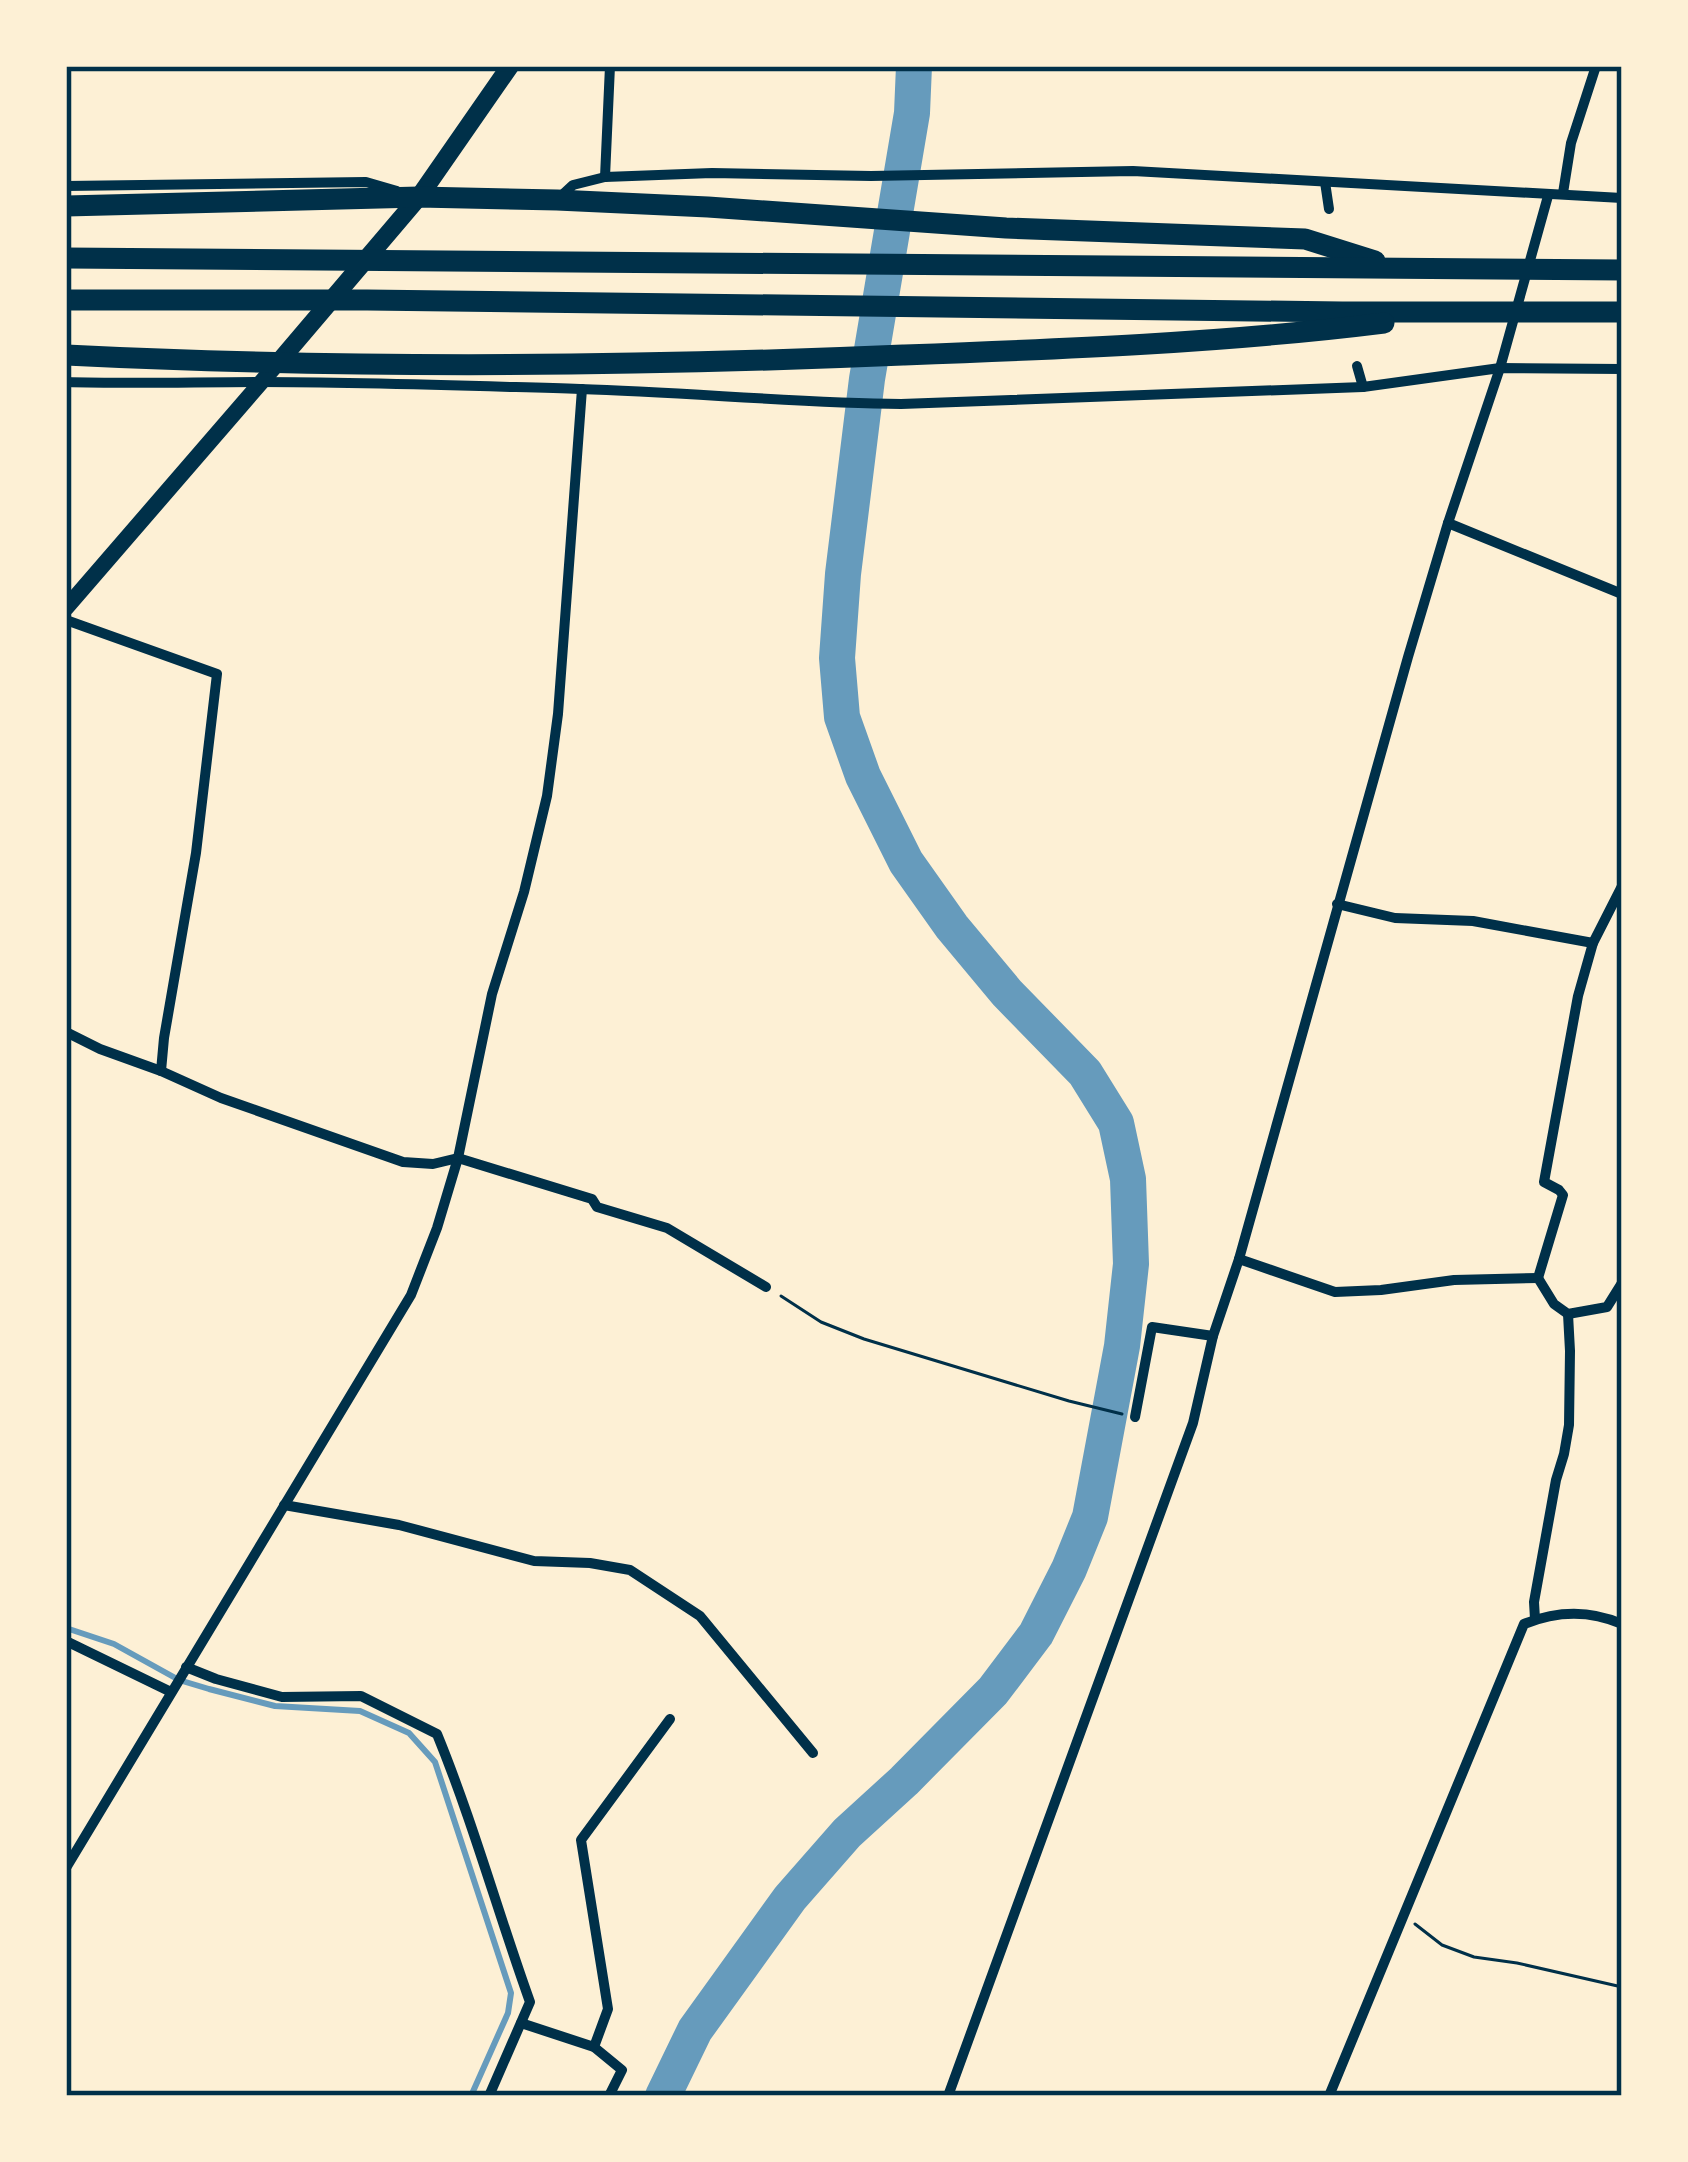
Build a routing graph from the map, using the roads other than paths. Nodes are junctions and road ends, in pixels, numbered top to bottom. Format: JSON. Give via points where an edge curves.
{"nodes":[{"id":1,"x":510,"y":66,"type":"edge"},
{"id":2,"x":610,"y":66,"type":"edge"},
{"id":3,"x":1596,"y":66,"type":"edge"},
{"id":4,"x":604,"y":177,"type":"junction"},
{"id":5,"x":1325,"y":182,"type":"junction"},
{"id":6,"x":66,"y":186,"type":"edge"},
{"id":7,"x":1563,"y":193,"type":"junction"},
{"id":8,"x":1548,"y":196,"type":"junction"},
{"id":9,"x":419,"y":197,"type":"junction"},
{"id":10,"x":1622,"y":199,"type":"edge"},
{"id":11,"x":557,"y":200,"type":"junction"},
{"id":12,"x":66,"y":206,"type":"edge"},
{"id":13,"x":1329,"y":209,"type":"dead end"},
{"id":14,"x":66,"y":258,"type":"edge"},
{"id":15,"x":1396,"y":268,"type":"junction"},
{"id":16,"x":1622,"y":270,"type":"edge"},
{"id":17,"x":66,"y":300,"type":"edge"},
{"id":18,"x":1489,"y":310,"type":"junction"},
{"id":19,"x":1622,"y":312,"type":"edge"},
{"id":20,"x":66,"y":355,"type":"edge"},
{"id":21,"x":277,"y":364,"type":"junction"},
{"id":22,"x":1357,"y":366,"type":"dead end"},
{"id":23,"x":1500,"y":368,"type":"junction"},
{"id":24,"x":1622,"y":370,"type":"edge"},
{"id":25,"x":66,"y":382,"type":"edge"},
{"id":26,"x":259,"y":382,"type":"junction"},
{"id":27,"x":1363,"y":387,"type":"junction"},
{"id":28,"x":582,"y":389,"type":"junction"},
{"id":29,"x":1448,"y":524,"type":"junction"},
{"id":30,"x":1622,"y":594,"type":"edge"},
{"id":31,"x":66,"y":608,"type":"edge"},
{"id":32,"x":66,"y":620,"type":"edge"},
{"id":33,"x":1622,"y":886,"type":"edge"},
{"id":34,"x":1337,"y":904,"type":"junction"},
{"id":35,"x":1593,"y":943,"type":"junction"},
{"id":36,"x":66,"y":1032,"type":"edge"},
{"id":37,"x":161,"y":1071,"type":"junction"},
{"id":38,"x":458,"y":1159,"type":"junction"},
{"id":39,"x":1239,"y":1259,"type":"junction"},
{"id":40,"x":1538,"y":1278,"type":"junction"},
{"id":41,"x":1622,"y":1282,"type":"edge"},
{"id":42,"x":766,"y":1287,"type":"road end"},
{"id":43,"x":1568,"y":1314,"type":"junction"},
{"id":44,"x":1213,"y":1336,"type":"junction"},
{"id":45,"x":1136,"y":1418,"type":"road end"},
{"id":46,"x":284,"y":1504,"type":"junction"},
{"id":47,"x":1535,"y":1619,"type":"junction"},
{"id":48,"x":1622,"y":1624,"type":"edge"},
{"id":49,"x":66,"y":1641,"type":"edge"},
{"id":50,"x":186,"y":1667,"type":"junction"},
{"id":51,"x":170,"y":1692,"type":"junction"},
{"id":52,"x":670,"y":1719,"type":"dead end"},
{"id":53,"x":813,"y":1753,"type":"dead end"},
{"id":54,"x":66,"y":1868,"type":"edge"},
{"id":55,"x":521,"y":2023,"type":"junction"},
{"id":56,"x":594,"y":2047,"type":"junction"},
{"id":57,"x":489,"y":2096,"type":"edge"},
{"id":58,"x":609,"y":2096,"type":"edge"},
{"id":59,"x":947,"y":2096,"type":"edge"},
{"id":60,"x":1329,"y":2096,"type":"edge"}],
"edges":[{"from":1,"to":9,"type":"highway"},
{"from":2,"to":4,"type":"street"},
{"from":3,"to":7,"type":"street"},
{"from":4,"to":5,"type":"street","via":[[1133,171]]},
{"from":4,"to":11,"type":"street","via":[[573,185]]},
{"from":5,"to":8,"type":"street"},
{"from":5,"to":13,"type":"street"},
{"from":6,"to":9,"type":"street","via":[[366,182]]},
{"from":7,"to":8,"type":"street"},
{"from":7,"to":10,"type":"street"},
{"from":8,"to":23,"type":"street"},
{"from":9,"to":11,"type":"highway"},
{"from":9,"to":12,"type":"highway"},
{"from":9,"to":21,"type":"highway"},
{"from":11,"to":15,"type":"highway","via":[[1305,239]]},
{"from":14,"to":15,"type":"highway"},
{"from":15,"to":16,"type":"highway"},
{"from":17,"to":18,"type":"highway"},
{"from":18,"to":19,"type":"highway"},
{"from":18,"to":21,"type":"highway","via":[[1283,336],[988,352],[692,363]]},
{"from":20,"to":21,"type":"highway"},
{"from":21,"to":26,"type":"main road"},
{"from":22,"to":27,"type":"street"},
{"from":23,"to":24,"type":"street"},
{"from":23,"to":27,"type":"street"},
{"from":23,"to":29,"type":"street"},
{"from":25,"to":26,"type":"street"},
{"from":26,"to":28,"type":"street"},
{"from":26,"to":31,"type":"main road"},
{"from":27,"to":28,"type":"street","via":[[901,404]]},
{"from":28,"to":38,"type":"street","via":[[547,796],[492,994]]},
{"from":29,"to":30,"type":"street"},
{"from":29,"to":34,"type":"street"},
{"from":32,"to":37,"type":"street","via":[[217,674]]},
{"from":33,"to":35,"type":"street"},
{"from":34,"to":35,"type":"street"},
{"from":34,"to":39,"type":"street"},
{"from":35,"to":40,"type":"street","via":[[1544,1182],[1563,1195]]},
{"from":36,"to":37,"type":"street"},
{"from":37,"to":38,"type":"street","via":[[403,1162]]},
{"from":38,"to":42,"type":"street","via":[[667,1228]]},
{"from":38,"to":46,"type":"street","via":[[411,1295]]},
{"from":39,"to":40,"type":"street","via":[[1335,1292]]},
{"from":39,"to":44,"type":"street"},
{"from":40,"to":43,"type":"street"},
{"from":41,"to":43,"type":"street","via":[[1607,1307]]},
{"from":43,"to":47,"type":"street","via":[[1569,1425]]},
{"from":44,"to":45,"type":"street","via":[[1152,1327]]},
{"from":44,"to":59,"type":"street","via":[[1193,1423]]},
{"from":46,"to":50,"type":"street"},
{"from":46,"to":53,"type":"street","via":[[534,1561],[630,1570],[700,1616]]},
{"from":47,"to":48,"type":"street","via":[[1576,1613]]},
{"from":47,"to":60,"type":"street","via":[[1524,1624]]},
{"from":49,"to":51,"type":"street"},
{"from":50,"to":51,"type":"street"},
{"from":50,"to":55,"type":"street","via":[[282,1697],[362,1696],[437,1734],[530,2002]]},
{"from":51,"to":54,"type":"street"},
{"from":52,"to":56,"type":"street","via":[[581,1840],[608,2009]]},
{"from":55,"to":56,"type":"street"},
{"from":55,"to":57,"type":"street"},
{"from":56,"to":58,"type":"street","via":[[622,2070]]}]}
